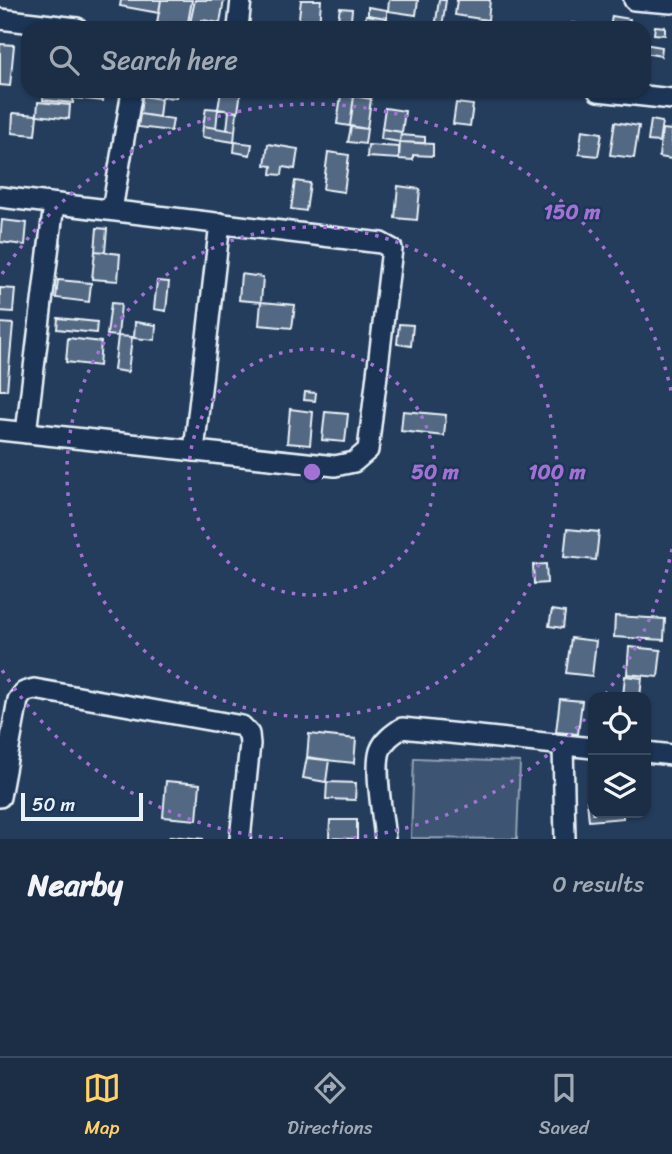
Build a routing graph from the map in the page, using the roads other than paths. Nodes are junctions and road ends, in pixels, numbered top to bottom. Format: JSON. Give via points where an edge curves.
{"nodes":[{"id":1,"x":241,"y":0,"type":"edge"},
{"id":2,"x":634,"y":0,"type":"edge"},
{"id":3,"x":672,"y":3,"type":"edge"},
{"id":4,"x":0,"y":19,"type":"edge"},
{"id":5,"x":21,"y":21,"type":"edge"},
{"id":6,"x":239,"y":21,"type":"edge"},
{"id":7,"x":651,"y":97,"type":"edge"},
{"id":8,"x":131,"y":98,"type":"edge"},
{"id":9,"x":672,"y":99,"type":"edge"},
{"id":10,"x":0,"y":197,"type":"edge"},
{"id":11,"x":54,"y":204,"type":"junction"},
{"id":12,"x":112,"y":211,"type":"junction"},
{"id":13,"x":220,"y":223,"type":"junction"},
{"id":14,"x":0,"y":430,"type":"edge"},
{"id":15,"x":26,"y":433,"type":"junction"},
{"id":16,"x":194,"y":451,"type":"junction"},
{"id":17,"x":563,"y":745,"type":"junction"},
{"id":18,"x":588,"y":748,"type":"edge"},
{"id":19,"x":651,"y":753,"type":"edge"},
{"id":20,"x":672,"y":755,"type":"edge"},
{"id":21,"x":0,"y":797,"type":"edge"},
{"id":22,"x":240,"y":839,"type":"edge"},
{"id":23,"x":385,"y":839,"type":"edge"},
{"id":24,"x":565,"y":839,"type":"edge"}],
"edges":[{"from":1,"to":6,"type":"street"},
{"from":2,"to":3,"type":"street"},
{"from":4,"to":5,"type":"street"},
{"from":7,"to":9,"type":"street"},
{"from":8,"to":12,"type":"street"},
{"from":10,"to":11,"type":"street"},
{"from":11,"to":12,"type":"street"},
{"from":11,"to":15,"type":"street"},
{"from":12,"to":13,"type":"street"},
{"from":13,"to":16,"type":"street"},
{"from":13,"to":16,"type":"street","via":[[380,243],[392,249],[369,450],[354,462],[335,466]]},
{"from":14,"to":15,"type":"street"},
{"from":15,"to":16,"type":"street"},
{"from":17,"to":18,"type":"street"},
{"from":17,"to":23,"type":"street","via":[[402,728],[380,751]]},
{"from":17,"to":24,"type":"street"},
{"from":19,"to":20,"type":"street"},
{"from":21,"to":22,"type":"street","via":[[18,700],[34,689],[243,726],[250,744]]}]}
